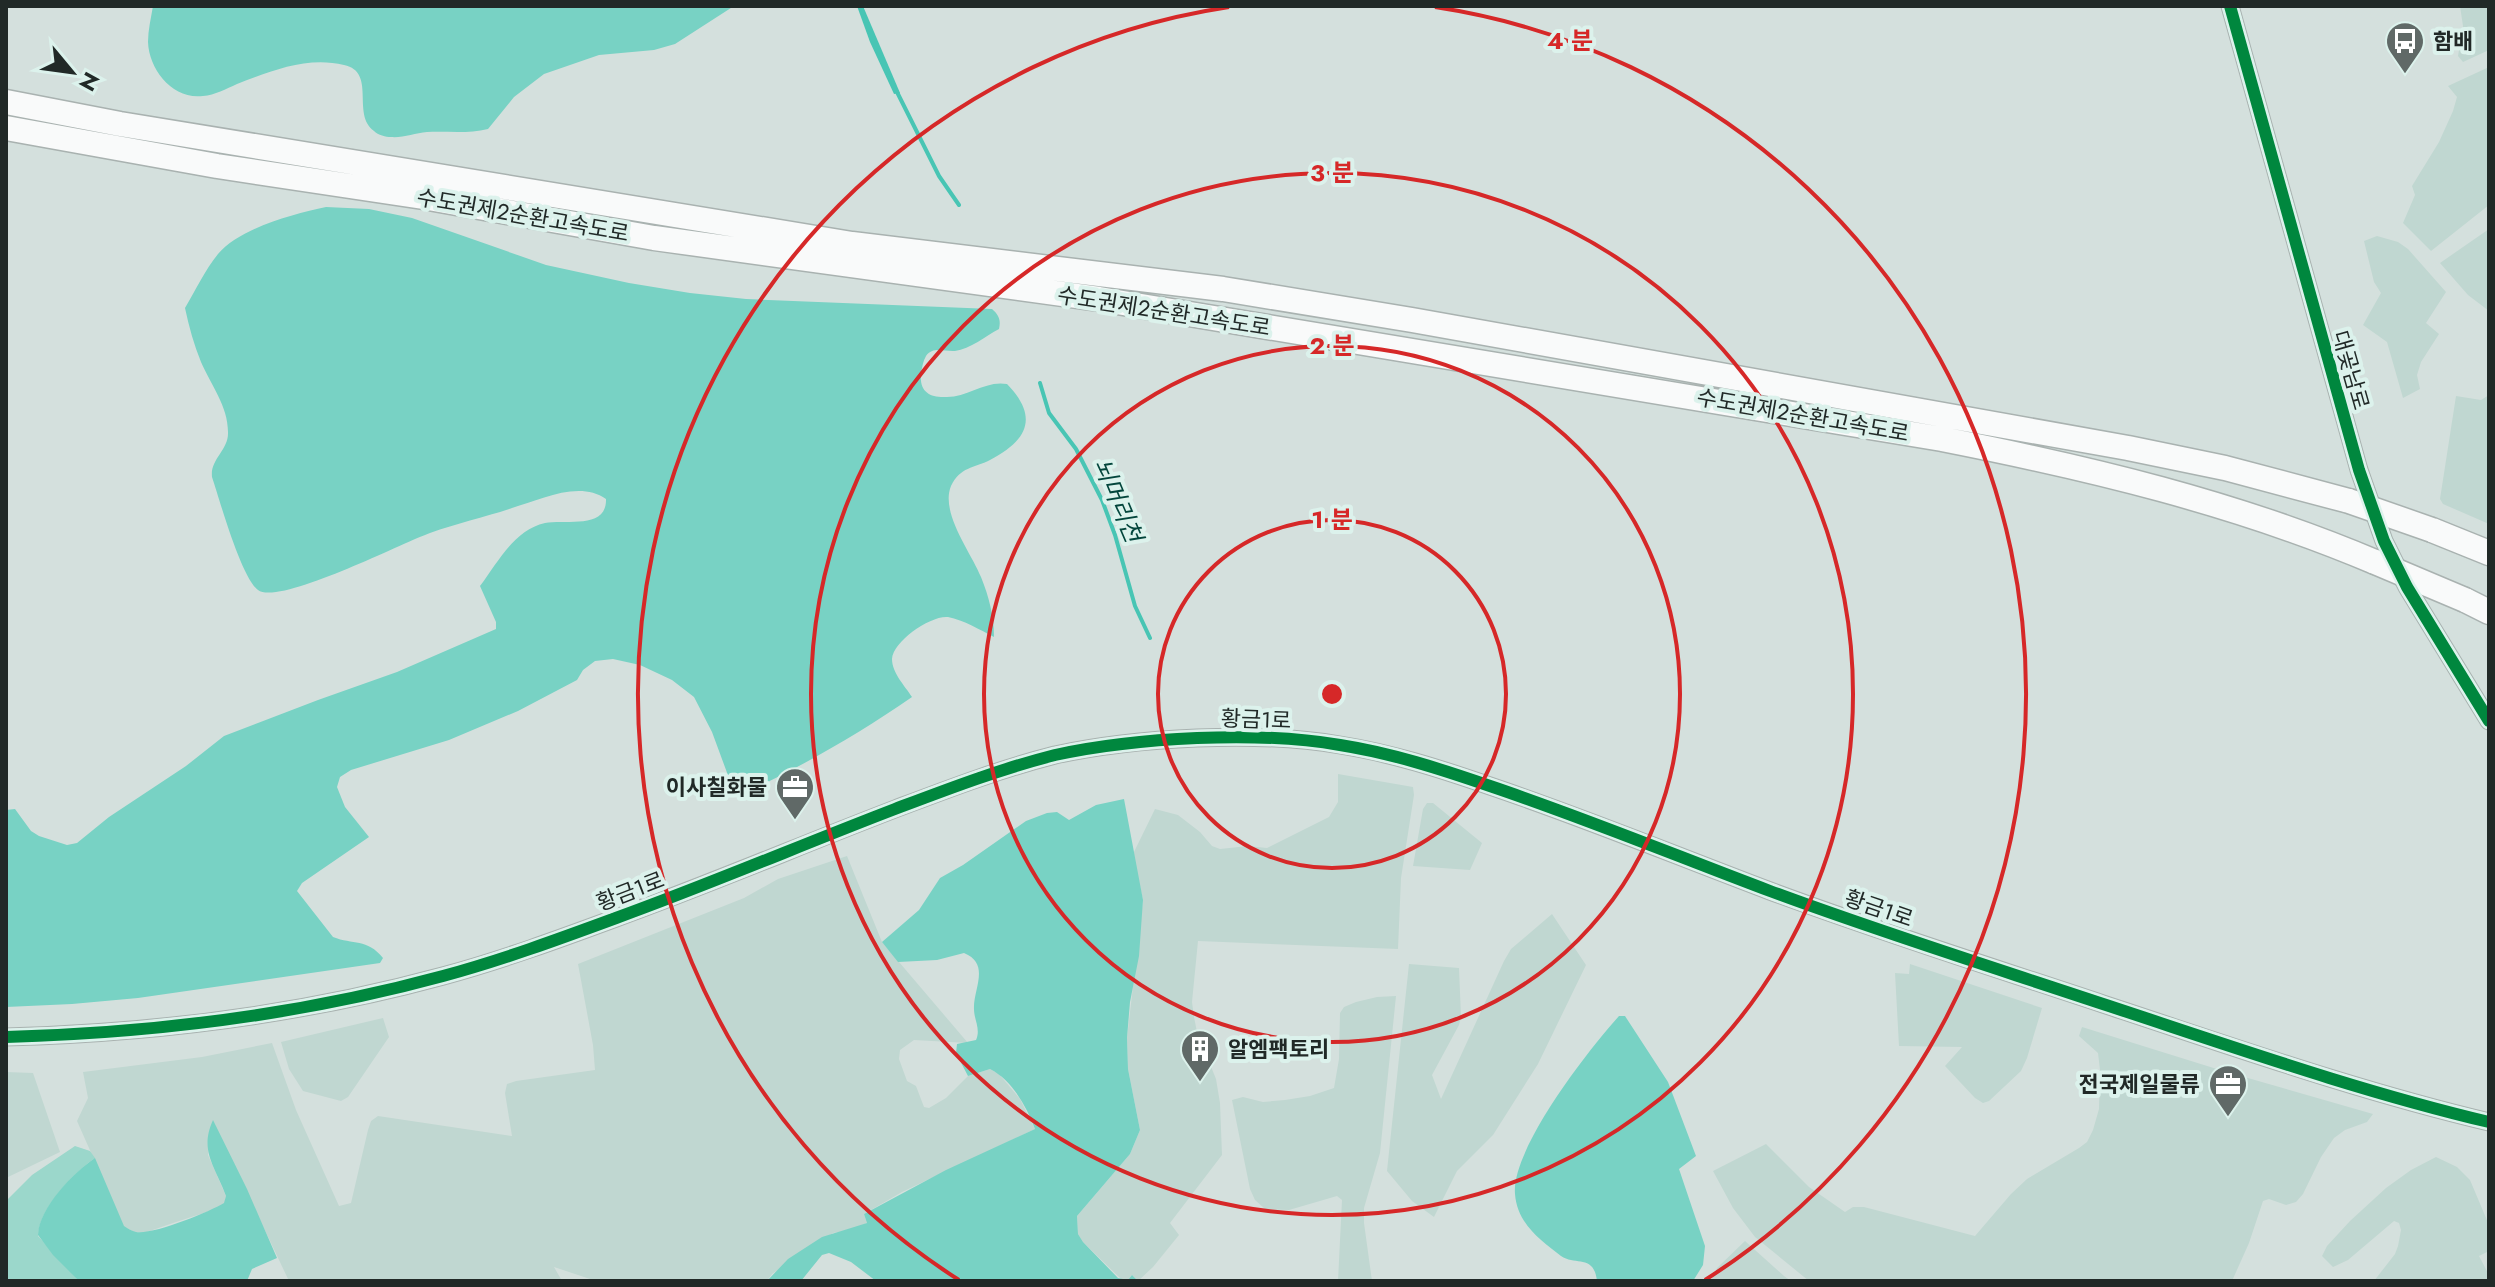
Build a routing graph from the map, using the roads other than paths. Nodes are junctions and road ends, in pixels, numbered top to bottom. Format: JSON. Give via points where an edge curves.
{"nodes":[{"id":1,"x":2230,"y":6,"type":"edge"},
{"id":2,"x":6,"y":102,"type":"edge"},
{"id":3,"x":6,"y":128,"type":"edge"},
{"id":4,"x":2489,"y":553,"type":"edge"},
{"id":5,"x":2489,"y":612,"type":"edge"},
{"id":6,"x":2489,"y":721,"type":"edge"},
{"id":7,"x":6,"y":1037,"type":"edge"},
{"id":8,"x":2486,"y":1120,"type":"edge"}],
"edges":[{"from":1,"to":6,"type":"street","name":"대곶남로","via":[[2379,527],[2407,587]]},
{"from":2,"to":4,"type":"highway","name":"수도권제2순환고속도로","bridge":true,"via":[[836,242],[1223,289],[2128,448],[2349,501]]},
{"from":3,"to":5,"type":"highway","name":"수도권제2순환고속도로","bridge":true,"via":[[654,238],[1099,299],[2046,459],[2139,482],[2334,545]]},
{"from":7,"to":8,"type":"street","name":"황금1로","via":[[212,1023],[384,991],[525,951],[991,772],[1135,742],[1265,737],[1343,745],[1449,772],[1878,929],[2245,1051]]}]}
